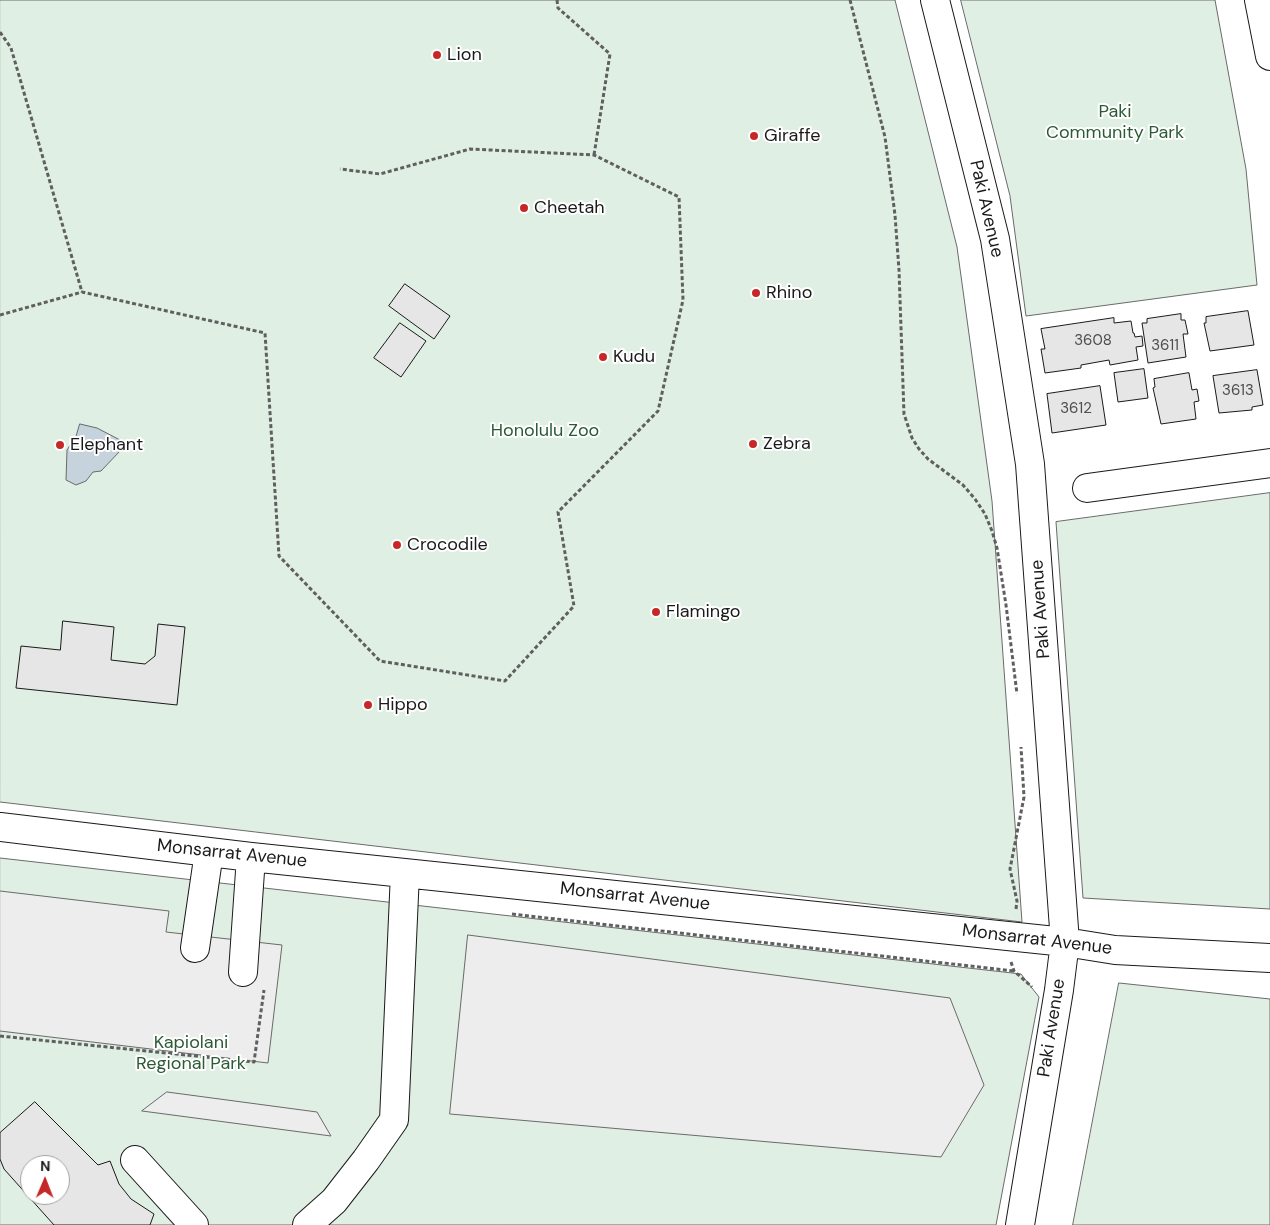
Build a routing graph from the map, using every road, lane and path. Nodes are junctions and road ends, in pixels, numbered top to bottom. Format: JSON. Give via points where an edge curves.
{"nodes":[{"id":1,"x":557,"y":0,"type":"edge"},
{"id":2,"x":850,"y":0,"type":"edge"},
{"id":3,"x":935,"y":0,"type":"edge"},
{"id":4,"x":1263,"y":5,"type":"edge"},
{"id":5,"x":0,"y":32,"type":"edge"},
{"id":6,"x":1270,"y":56,"type":"edge"},
{"id":7,"x":594,"y":155,"type":"junction"},
{"id":8,"x":340,"y":169,"type":"dead end"},
{"id":9,"x":82,"y":292,"type":"junction"},
{"id":10,"x":0,"y":315,"type":"edge"},
{"id":11,"x":1270,"y":463,"type":"edge"},
{"id":12,"x":1087,"y":488,"type":"dead end"},
{"id":13,"x":1017,"y":699,"type":"dead end"},
{"id":14,"x":1020,"y":738,"type":"dead end"},
{"id":15,"x":0,"y":827,"type":"edge"},
{"id":16,"x":209,"y":852,"type":"junction"},
{"id":17,"x":251,"y":857,"type":"junction"},
{"id":18,"x":405,"y":873,"type":"junction"},
{"id":19,"x":1017,"y":901,"type":"dead end"},
{"id":20,"x":508,"y":914,"type":"dead end"},
{"id":21,"x":1065,"y":942,"type":"junction"},
{"id":22,"x":196,"y":948,"type":"dead end"},
{"id":23,"x":1270,"y":958,"type":"edge"},
{"id":24,"x":1014,"y":971,"type":"dead end"},
{"id":25,"x":254,"y":978,"type":"joint"},
{"id":26,"x":0,"y":1036,"type":"edge"},
{"id":27,"x":135,"y":1160,"type":"dead end"},
{"id":28,"x":194,"y":1225,"type":"edge"},
{"id":29,"x":306,"y":1225,"type":"edge"},
{"id":30,"x":1020,"y":1225,"type":"edge"}],
"edges":[{"from":1,"to":7,"type":"path","via":[[558,8],[610,54]]},
{"from":2,"to":13,"type":"path","via":[[885,137],[900,270],[904,414],[919,449],[937,467],[963,485],[985,514],[992,531],[1006,605]]},
{"from":3,"to":21,"type":"street","name":"Paki Avenue","via":[[994,239],[1030,464]]},
{"from":4,"to":6,"type":"street"},
{"from":5,"to":9,"type":"path","via":[[11,48]]},
{"from":7,"to":8,"type":"path","via":[[470,149],[380,174]]},
{"from":7,"to":9,"type":"path","via":[[679,197],[683,300],[658,411],[558,512],[574,606],[505,681],[380,661],[279,556],[265,333]]},
{"from":9,"to":10,"type":"path"},
{"from":11,"to":12,"type":"street"},
{"from":14,"to":19,"type":"path","via":[[1024,797],[1010,870]]},
{"from":15,"to":16,"type":"street","name":"Monsarrat Avenue"},
{"from":16,"to":17,"type":"street","name":"Monsarrat Avenue"},
{"from":16,"to":22,"type":"street"},
{"from":17,"to":18,"type":"street","name":"Monsarrat Avenue"},
{"from":17,"to":25,"type":"street"},
{"from":18,"to":21,"type":"street","name":"Monsarrat Avenue"},
{"from":18,"to":29,"type":"street","via":[[394,1120],[334,1201]]},
{"from":20,"to":24,"type":"path"},
{"from":21,"to":23,"type":"street","name":"Monsarrat Avenue","via":[[1115,950]]},
{"from":21,"to":30,"type":"street","name":"Paki Avenue"},
{"from":25,"to":26,"type":"path","via":[[254,1062]]},
{"from":27,"to":28,"type":"street"}]}
